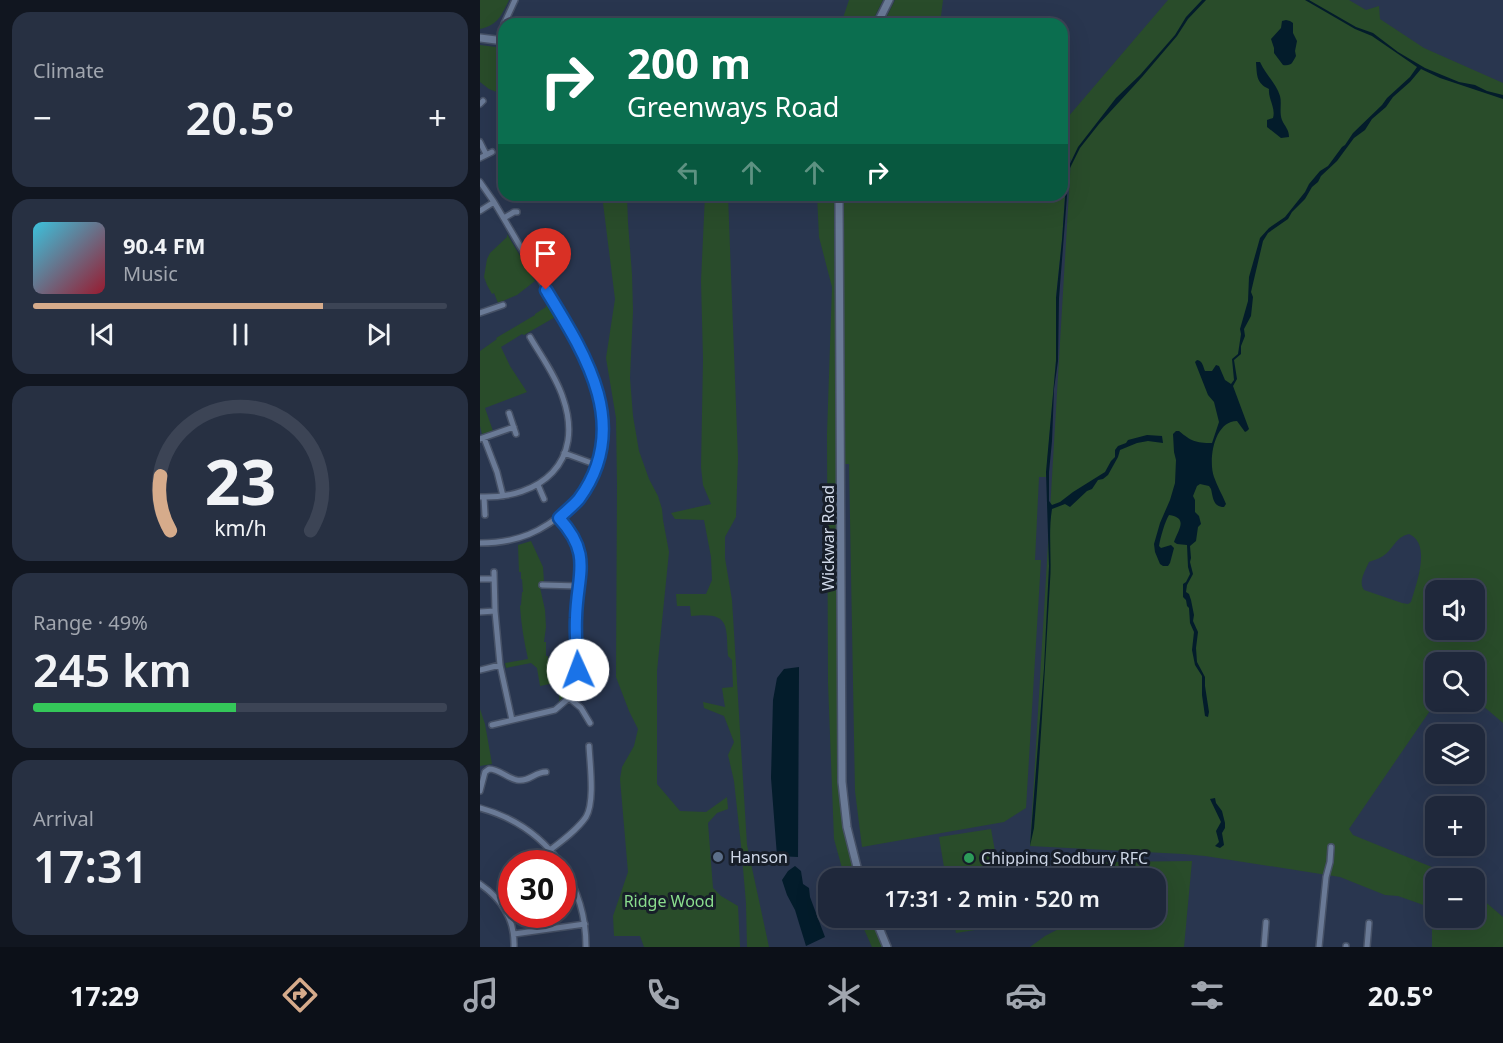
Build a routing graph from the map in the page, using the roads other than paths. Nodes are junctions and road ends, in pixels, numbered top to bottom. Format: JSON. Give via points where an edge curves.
{"nodes":[{"id":1,"x":515,"y":0,"type":"edge"},
{"id":2,"x":889,"y":0,"type":"edge"},
{"id":3,"x":507,"y":18,"type":"edge"},
{"id":4,"x":880,"y":18,"type":"edge"},
{"id":5,"x":480,"y":38,"type":"edge"},
{"id":6,"x":498,"y":40,"type":"edge"},
{"id":7,"x":480,"y":142,"type":"edge"},
{"id":8,"x":486,"y":155,"type":"edge"},
{"id":9,"x":480,"y":182,"type":"edge"},
{"id":10,"x":839,"y":201,"type":"edge"},
{"id":11,"x":494,"y":202,"type":"junction"},
{"id":12,"x":480,"y":211,"type":"edge"},
{"id":13,"x":517,"y":212,"type":"dead end"},
{"id":14,"x":504,"y":218,"type":"junction"},
{"id":15,"x":503,"y":305,"type":"dead end"},
{"id":16,"x":480,"y":313,"type":"edge"},
{"id":17,"x":530,"y":337,"type":"dead end"},
{"id":18,"x":509,"y":413,"type":"dead end"},
{"id":19,"x":482,"y":438,"type":"edge"},
{"id":20,"x":564,"y":453,"type":"junction"},
{"id":21,"x":597,"y":465,"type":"junction"},
{"id":22,"x":538,"y":485,"type":"junction"},
{"id":23,"x":503,"y":496,"type":"junction"},
{"id":24,"x":482,"y":497,"type":"edge"},
{"id":25,"x":544,"y":499,"type":"dead end"},
{"id":26,"x":485,"y":515,"type":"dead end"},
{"id":27,"x":559,"y":518,"type":"junction"},
{"id":28,"x":480,"y":543,"type":"edge"},
{"id":29,"x":480,"y":579,"type":"edge"},
{"id":30,"x":546,"y":583,"type":"dead end"},
{"id":31,"x":579,"y":586,"type":"junction"},
{"id":32,"x":495,"y":611,"type":"junction"},
{"id":33,"x":480,"y":612,"type":"edge"},
{"id":34,"x":500,"y":665,"type":"junction"},
{"id":35,"x":480,"y":670,"type":"edge"},
{"id":36,"x":569,"y":698,"type":"junction"},
{"id":37,"x":512,"y":720,"type":"junction"},
{"id":38,"x":590,"y":723,"type":"dead end"},
{"id":39,"x":492,"y":725,"type":"dead end"},
{"id":40,"x":590,"y":746,"type":"dead end"},
{"id":41,"x":546,"y":772,"type":"dead end"},
{"id":42,"x":531,"y":778,"type":"junction"},
{"id":43,"x":532,"y":786,"type":"dead end"},
{"id":44,"x":480,"y":791,"type":"edge"},
{"id":45,"x":480,"y":808,"type":"edge"},
{"id":46,"x":1331,"y":847,"type":"dead end"},
{"id":47,"x":550,"y":850,"type":"joint"},
{"id":48,"x":857,"y":868,"type":"edge"},
{"id":49,"x":480,"y":884,"type":"edge"},
{"id":50,"x":576,"y":893,"type":"edge"},
{"id":51,"x":1266,"y":922,"type":"dead end"},
{"id":52,"x":1369,"y":923,"type":"dead end"},
{"id":53,"x":585,"y":924,"type":"junction"},
{"id":54,"x":879,"y":928,"type":"edge"},
{"id":55,"x":514,"y":934,"type":"junction"},
{"id":56,"x":514,"y":947,"type":"edge"},
{"id":57,"x":586,"y":947,"type":"edge"},
{"id":58,"x":887,"y":947,"type":"edge"},
{"id":59,"x":1264,"y":947,"type":"edge"},
{"id":60,"x":1319,"y":947,"type":"edge"},
{"id":61,"x":1368,"y":947,"type":"edge"}],
"edges":[{"from":1,"to":3,"type":"street"},
{"from":2,"to":4,"type":"main road"},
{"from":5,"to":6,"type":"main road"},
{"from":7,"to":8,"type":"street"},
{"from":9,"to":11,"type":"street"},
{"from":10,"to":48,"type":"main road","name":"Wickwar Road","via":[[842,782]]},
{"from":11,"to":12,"type":"street"},
{"from":11,"to":14,"type":"street"},
{"from":13,"to":14,"type":"street"},
{"from":14,"to":21,"type":"street","via":[[580,346],[593,376],[603,420]]},
{"from":15,"to":16,"type":"street"},
{"from":17,"to":20,"type":"street","via":[[557,382],[566,408]]},
{"from":18,"to":19,"type":"street","via":[[515,430]]},
{"from":19,"to":23,"type":"street"},
{"from":20,"to":21,"type":"street"},
{"from":20,"to":22,"type":"street","via":[[557,468]]},
{"from":21,"to":27,"type":"street","via":[[577,501]]},
{"from":22,"to":23,"type":"street"},
{"from":22,"to":25,"type":"street"},
{"from":23,"to":24,"type":"street"},
{"from":24,"to":26,"type":"street"},
{"from":27,"to":28,"type":"street","via":[[525,537]]},
{"from":27,"to":31,"type":"street","via":[[574,537],[580,553]]},
{"from":29,"to":32,"type":"street","via":[[494,575]]},
{"from":30,"to":31,"type":"street"},
{"from":31,"to":36,"type":"street","via":[[577,681]]},
{"from":32,"to":33,"type":"street"},
{"from":32,"to":34,"type":"street"},
{"from":34,"to":35,"type":"street"},
{"from":34,"to":37,"type":"street"},
{"from":36,"to":37,"type":"street","via":[[555,710]]},
{"from":36,"to":38,"type":"street"},
{"from":37,"to":39,"type":"street"},
{"from":40,"to":47,"type":"street","via":[[589,812]]},
{"from":41,"to":42,"type":"street"},
{"from":42,"to":43,"type":"street"},
{"from":42,"to":44,"type":"street","via":[[517,780],[489,769]]},
{"from":45,"to":47,"type":"street","via":[[516,822]]},
{"from":46,"to":60,"type":"street"},
{"from":49,"to":55,"type":"street","via":[[504,906]]},
{"from":50,"to":53,"type":"street"},
{"from":51,"to":59,"type":"street"},
{"from":52,"to":61,"type":"street"},
{"from":53,"to":55,"type":"street"},
{"from":53,"to":57,"type":"street"},
{"from":54,"to":58,"type":"main road"},
{"from":55,"to":56,"type":"street"}]}
